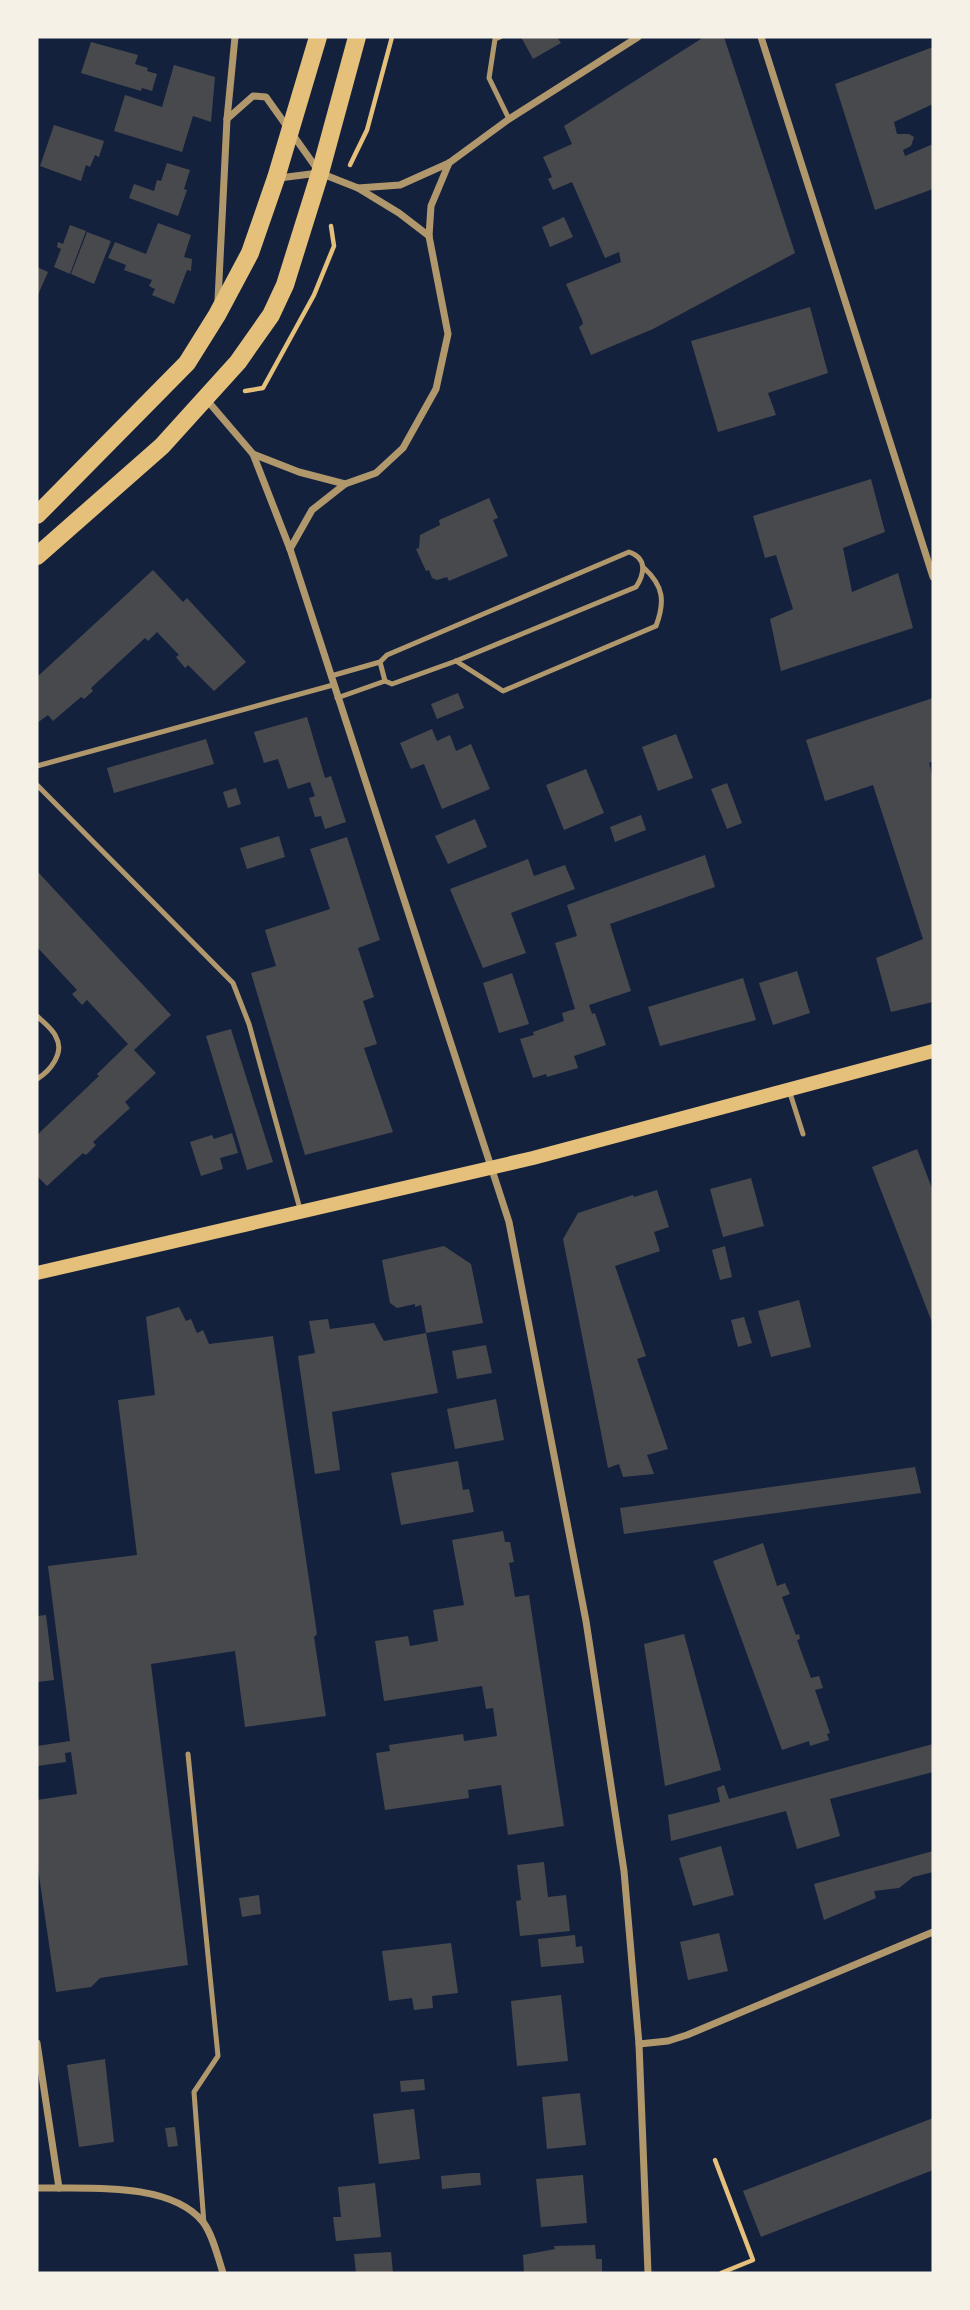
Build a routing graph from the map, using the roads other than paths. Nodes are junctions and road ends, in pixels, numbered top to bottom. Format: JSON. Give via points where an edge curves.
{"nodes":[{"id":1,"x":235,"y":37,"type":"edge"},
{"id":2,"x":318,"y":37,"type":"edge"},
{"id":3,"x":357,"y":37,"type":"edge"},
{"id":4,"x":500,"y":37,"type":"edge"},
{"id":5,"x":761,"y":37,"type":"edge"},
{"id":6,"x":631,"y":38,"type":"edge"},
{"id":7,"x":227,"y":119,"type":"junction"},
{"id":8,"x":509,"y":119,"type":"junction"},
{"id":9,"x":291,"y":129,"type":"junction"},
{"id":10,"x":449,"y":163,"type":"junction"},
{"id":11,"x":320,"y":173,"type":"junction"},
{"id":12,"x":276,"y":178,"type":"junction"},
{"id":13,"x":358,"y":188,"type":"junction"},
{"id":14,"x":429,"y":236,"type":"junction"},
{"id":15,"x":217,"y":315,"type":"junction"},
{"id":16,"x":206,"y":399,"type":"junction"},
{"id":17,"x":253,"y":454,"type":"junction"},
{"id":18,"x":345,"y":484,"type":"junction"},
{"id":19,"x":37,"y":515,"type":"edge"},
{"id":20,"x":290,"y":549,"type":"junction"},
{"id":21,"x":37,"y":556,"type":"edge"},
{"id":22,"x":644,"y":568,"type":"junction"},
{"id":23,"x":933,"y":578,"type":"edge"},
{"id":24,"x":456,"y":661,"type":"junction"},
{"id":25,"x":380,"y":662,"type":"junction"},
{"id":26,"x":332,"y":681,"type":"junction"},
{"id":27,"x":385,"y":681,"type":"junction"},
{"id":28,"x":337,"y":698,"type":"junction"},
{"id":29,"x":37,"y":766,"type":"edge"},
{"id":30,"x":37,"y":785,"type":"edge"},
{"id":31,"x":37,"y":1016,"type":"edge"},
{"id":32,"x":933,"y":1051,"type":"edge"},
{"id":33,"x":37,"y":1079,"type":"edge"},
{"id":34,"x":788,"y":1089,"type":"junction"},
{"id":35,"x":803,"y":1134,"type":"dead end"},
{"id":36,"x":491,"y":1168,"type":"junction"},
{"id":37,"x":300,"y":1212,"type":"junction"},
{"id":38,"x":37,"y":1273,"type":"edge"},
{"id":39,"x":188,"y":1754,"type":"dead end"},
{"id":40,"x":933,"y":1932,"type":"edge"},
{"id":41,"x":37,"y":2043,"type":"edge"},
{"id":42,"x":639,"y":2044,"type":"junction"},
{"id":43,"x":37,"y":2188,"type":"edge"},
{"id":44,"x":59,"y":2189,"type":"junction"},
{"id":45,"x":204,"y":2224,"type":"junction"},
{"id":46,"x":223,"y":2273,"type":"edge"},
{"id":47,"x":648,"y":2273,"type":"edge"}],
"edges":[{"from":1,"to":7,"type":"street"},
{"from":2,"to":9,"type":"main road"},
{"from":3,"to":11,"type":"main road"},
{"from":4,"to":8,"type":"lane","via":[[495,39],[489,78]]},
{"from":5,"to":23,"type":"street"},
{"from":6,"to":8,"type":"street"},
{"from":7,"to":9,"type":"street","via":[[260,95]]},
{"from":7,"to":15,"type":"street"},
{"from":8,"to":10,"type":"street"},
{"from":9,"to":11,"type":"street"},
{"from":9,"to":12,"type":"main road"},
{"from":10,"to":13,"type":"street","via":[[400,185]]},
{"from":10,"to":14,"type":"street","via":[[431,206]]},
{"from":11,"to":12,"type":"street"},
{"from":11,"to":13,"type":"street"},
{"from":11,"to":16,"type":"main road","via":[[279,300],[260,333]]},
{"from":12,"to":15,"type":"main road","via":[[250,253]]},
{"from":13,"to":14,"type":"street"},
{"from":14,"to":18,"type":"street","via":[[448,334],[436,389],[403,448],[376,473]]},
{"from":15,"to":19,"type":"main road","via":[[187,363]]},
{"from":16,"to":17,"type":"street"},
{"from":16,"to":21,"type":"main road","via":[[141,466]]},
{"from":17,"to":18,"type":"street"},
{"from":17,"to":20,"type":"street"},
{"from":18,"to":20,"type":"street","via":[[312,510]]},
{"from":20,"to":26,"type":"street"},
{"from":22,"to":24,"type":"lane","via":[[636,587]]},
{"from":22,"to":24,"type":"lane","via":[[658,582],[663,609],[656,626],[503,691]]},
{"from":22,"to":25,"type":"lane","via":[[629,552],[387,655]]},
{"from":24,"to":27,"type":"lane","via":[[392,684]]},
{"from":25,"to":26,"type":"lane"},
{"from":25,"to":27,"type":"lane"},
{"from":26,"to":28,"type":"street"},
{"from":26,"to":29,"type":"lane"},
{"from":27,"to":28,"type":"lane"},
{"from":28,"to":36,"type":"street"},
{"from":30,"to":37,"type":"lane","via":[[233,983]]},
{"from":31,"to":33,"type":"lane","via":[[56,1036],[59,1048],[50,1069]]},
{"from":32,"to":34,"type":"main road"},
{"from":34,"to":35,"type":"lane"},
{"from":34,"to":36,"type":"main road"},
{"from":36,"to":37,"type":"main road"},
{"from":36,"to":42,"type":"street","via":[[509,1222],[586,1620],[624,1871]]},
{"from":37,"to":38,"type":"main road"},
{"from":39,"to":45,"type":"lane","via":[[218,2056],[194,2092]]},
{"from":40,"to":42,"type":"street","via":[[687,2035]]},
{"from":41,"to":44,"type":"street"},
{"from":42,"to":47,"type":"street"},
{"from":43,"to":44,"type":"street"},
{"from":44,"to":45,"type":"street","via":[[153,2193],[183,2204]]},
{"from":45,"to":46,"type":"street"}]}
